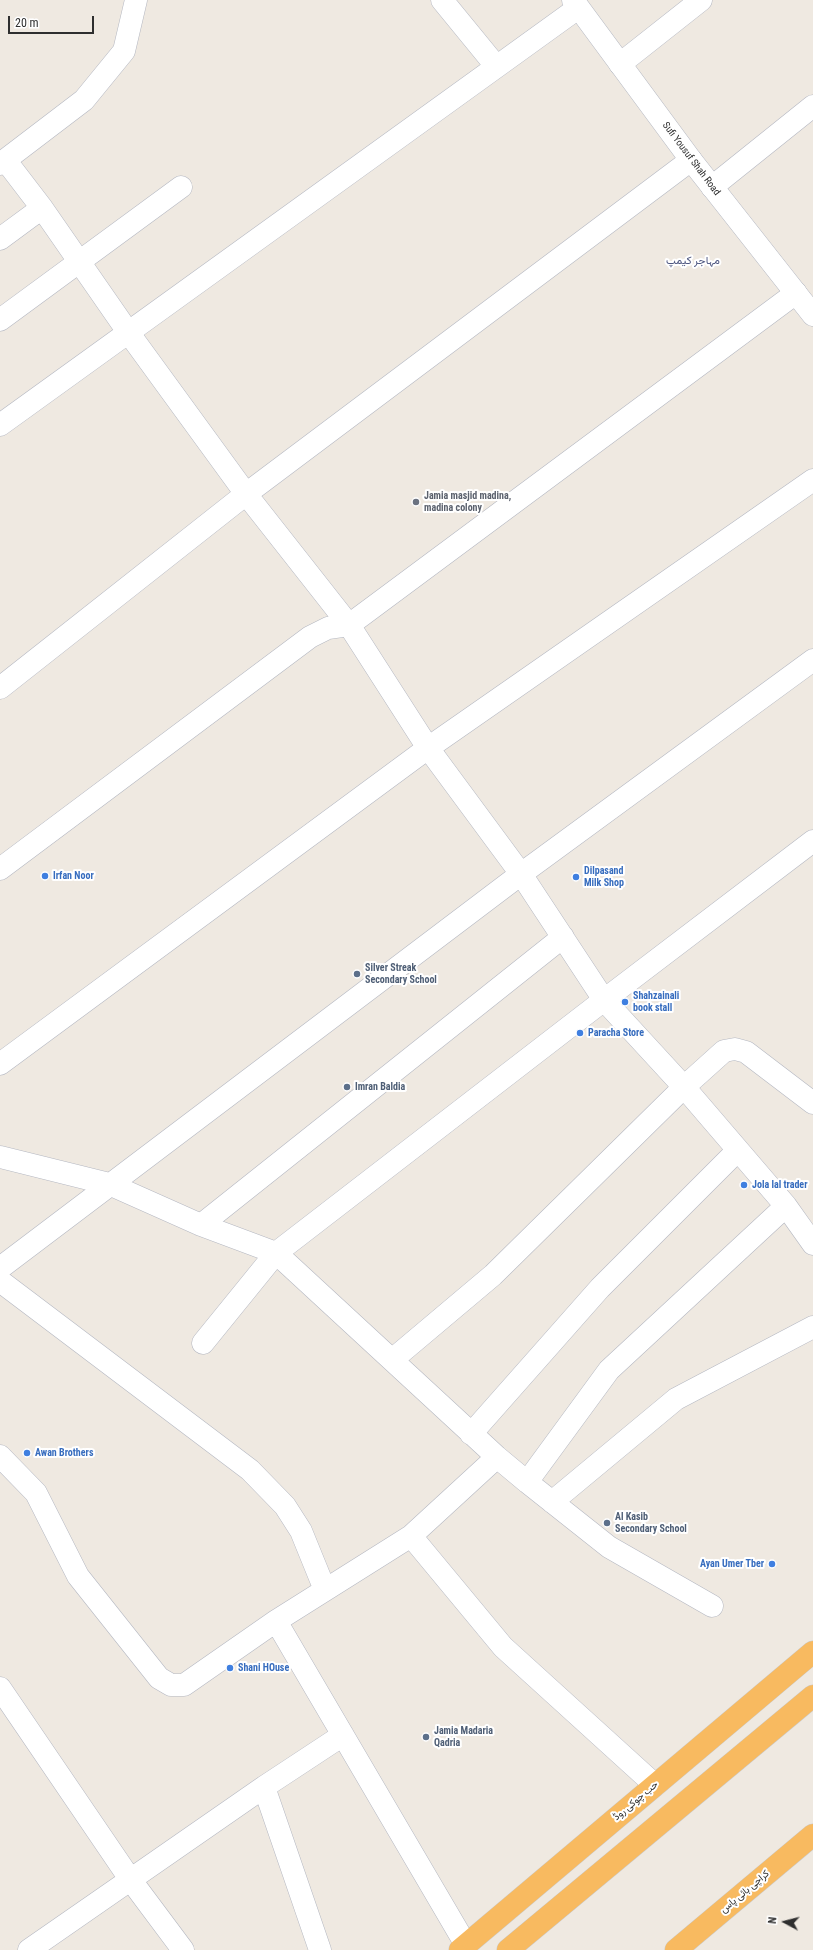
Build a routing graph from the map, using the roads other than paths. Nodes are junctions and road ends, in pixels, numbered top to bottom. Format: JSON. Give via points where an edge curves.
{"nodes":[{"id":1,"x":136,"y":0,"type":"edge"},
{"id":2,"x":442,"y":0,"type":"edge"},
{"id":3,"x":701,"y":0,"type":"edge"},
{"id":4,"x":575,"y":4,"type":"edge"},
{"id":5,"x":620,"y":64,"type":"junction"},
{"id":6,"x":496,"y":66,"type":"junction"},
{"id":7,"x":813,"y":106,"type":"edge"},
{"id":8,"x":691,"y":160,"type":"junction"},
{"id":9,"x":3,"y":163,"type":"edge"},
{"id":10,"x":712,"y":187,"type":"junction"},
{"id":11,"x":181,"y":188,"type":"dead end"},
{"id":12,"x":42,"y":208,"type":"junction"},
{"id":13,"x":0,"y":239,"type":"edge"},
{"id":14,"x":79,"y":262,"type":"junction"},
{"id":15,"x":796,"y":293,"type":"junction"},
{"id":16,"x":813,"y":315,"type":"edge"},
{"id":17,"x":0,"y":320,"type":"edge"},
{"id":18,"x":128,"y":332,"type":"junction"},
{"id":19,"x":0,"y":425,"type":"edge"},
{"id":20,"x":813,"y":480,"type":"edge"},
{"id":21,"x":246,"y":494,"type":"junction"},
{"id":22,"x":349,"y":625,"type":"junction"},
{"id":23,"x":813,"y":660,"type":"edge"},
{"id":24,"x":0,"y":688,"type":"edge"},
{"id":25,"x":428,"y":748,"type":"junction"},
{"id":26,"x":813,"y":841,"type":"edge"},
{"id":27,"x":0,"y":869,"type":"edge"},
{"id":28,"x":521,"y":874,"type":"junction"},
{"id":29,"x":563,"y":937,"type":"junction"},
{"id":30,"x":604,"y":1000,"type":"junction"},
{"id":31,"x":0,"y":1064,"type":"edge"},
{"id":32,"x":684,"y":1087,"type":"junction"},
{"id":33,"x":813,"y":1103,"type":"edge"},
{"id":34,"x":738,"y":1150,"type":"junction"},
{"id":35,"x":0,"y":1157,"type":"edge"},
{"id":36,"x":109,"y":1184,"type":"junction"},
{"id":37,"x":786,"y":1206,"type":"junction"},
{"id":38,"x":201,"y":1225,"type":"junction"},
{"id":39,"x":813,"y":1244,"type":"edge"},
{"id":40,"x":276,"y":1253,"type":"junction"},
{"id":41,"x":0,"y":1268,"type":"edge"},
{"id":42,"x":0,"y":1281,"type":"edge"},
{"id":43,"x":813,"y":1327,"type":"edge"},
{"id":44,"x":203,"y":1343,"type":"dead end"},
{"id":45,"x":392,"y":1360,"type":"junction"},
{"id":46,"x":472,"y":1434,"type":"junction"},
{"id":47,"x":0,"y":1456,"type":"edge"},
{"id":48,"x":496,"y":1457,"type":"junction"},
{"id":49,"x":527,"y":1482,"type":"junction"},
{"id":50,"x":552,"y":1502,"type":"junction"},
{"id":51,"x":411,"y":1536,"type":"junction"},
{"id":52,"x":325,"y":1590,"type":"junction"},
{"id":53,"x":712,"y":1606,"type":"dead end"},
{"id":54,"x":276,"y":1621,"type":"junction"},
{"id":55,"x":813,"y":1652,"type":"edge"},
{"id":56,"x":0,"y":1688,"type":"edge"},
{"id":57,"x":813,"y":1696,"type":"edge"},
{"id":58,"x":343,"y":1735,"type":"junction"},
{"id":59,"x":655,"y":1785,"type":"junction"},
{"id":60,"x":264,"y":1787,"type":"junction"},
{"id":61,"x":813,"y":1835,"type":"edge"},
{"id":62,"x":130,"y":1879,"type":"junction"},
{"id":63,"x":463,"y":1947,"type":"edge"},
{"id":64,"x":29,"y":1950,"type":"edge"},
{"id":65,"x":183,"y":1950,"type":"edge"},
{"id":66,"x":320,"y":1950,"type":"edge"},
{"id":67,"x":508,"y":1950,"type":"edge"},
{"id":68,"x":676,"y":1950,"type":"edge"}],
"edges":[{"from":1,"to":9,"type":"street","via":[[124,51],[84,100]]},
{"from":2,"to":6,"type":"street"},
{"from":3,"to":5,"type":"street"},
{"from":4,"to":5,"type":"street","name":"Sufi Yousuf Shah Road"},
{"from":4,"to":6,"type":"street"},
{"from":5,"to":8,"type":"street","name":"Sufi Yousuf Shah Road"},
{"from":6,"to":18,"type":"street"},
{"from":7,"to":10,"type":"street"},
{"from":8,"to":10,"type":"street","name":"Sufi Yousuf Shah Road"},
{"from":8,"to":21,"type":"street"},
{"from":9,"to":12,"type":"street"},
{"from":10,"to":15,"type":"street","name":"Sufi Yousuf Shah Road"},
{"from":11,"to":14,"type":"street"},
{"from":12,"to":13,"type":"street"},
{"from":12,"to":14,"type":"street"},
{"from":14,"to":17,"type":"street"},
{"from":14,"to":18,"type":"street"},
{"from":15,"to":16,"type":"street","name":"Sufi Yousuf Shah Road"},
{"from":15,"to":22,"type":"street"},
{"from":18,"to":19,"type":"street"},
{"from":18,"to":21,"type":"street"},
{"from":20,"to":25,"type":"street"},
{"from":21,"to":22,"type":"street"},
{"from":21,"to":24,"type":"street"},
{"from":22,"to":25,"type":"street"},
{"from":22,"to":27,"type":"street","via":[[328,628],[310,637]]},
{"from":23,"to":28,"type":"street"},
{"from":25,"to":28,"type":"street"},
{"from":25,"to":31,"type":"street"},
{"from":26,"to":30,"type":"street"},
{"from":28,"to":29,"type":"street"},
{"from":28,"to":36,"type":"street"},
{"from":29,"to":30,"type":"street"},
{"from":29,"to":38,"type":"street"},
{"from":30,"to":32,"type":"street"},
{"from":30,"to":40,"type":"street"},
{"from":32,"to":33,"type":"street","via":[[724,1051],[735,1049],[746,1052]]},
{"from":32,"to":34,"type":"street"},
{"from":32,"to":45,"type":"street","via":[[493,1275]]},
{"from":34,"to":37,"type":"street"},
{"from":34,"to":46,"type":"street","via":[[600,1288]]},
{"from":35,"to":36,"type":"street"},
{"from":36,"to":38,"type":"street"},
{"from":36,"to":41,"type":"street"},
{"from":37,"to":39,"type":"street"},
{"from":37,"to":49,"type":"street","via":[[609,1370]]},
{"from":38,"to":40,"type":"street"},
{"from":40,"to":44,"type":"street"},
{"from":40,"to":45,"type":"street"},
{"from":42,"to":52,"type":"street","via":[[250,1470],[284,1506],[301,1531]]},
{"from":43,"to":50,"type":"street","via":[[676,1399]]},
{"from":45,"to":46,"type":"street"},
{"from":46,"to":48,"type":"street"},
{"from":47,"to":54,"type":"street","via":[[36,1493],[78,1576],[159,1678],[171,1685],[184,1685]]},
{"from":48,"to":49,"type":"street"},
{"from":48,"to":51,"type":"street"},
{"from":49,"to":50,"type":"street"},
{"from":50,"to":53,"type":"street","via":[[609,1547]]},
{"from":51,"to":52,"type":"street"},
{"from":51,"to":59,"type":"street","via":[[503,1647]]},
{"from":52,"to":54,"type":"street"},
{"from":54,"to":58,"type":"street"},
{"from":55,"to":59,"type":"highway","name":"حب چوکی روڈ"},
{"from":56,"to":62,"type":"street"},
{"from":57,"to":67,"type":"highway"},
{"from":58,"to":60,"type":"street"},
{"from":58,"to":63,"type":"street"},
{"from":59,"to":63,"type":"highway","name":"حب چوکی روڈ"},
{"from":60,"to":62,"type":"street"},
{"from":60,"to":66,"type":"street"},
{"from":61,"to":68,"type":"highway","name":"کراچی بائی پاس"},
{"from":62,"to":64,"type":"street"},
{"from":62,"to":65,"type":"street"}]}
